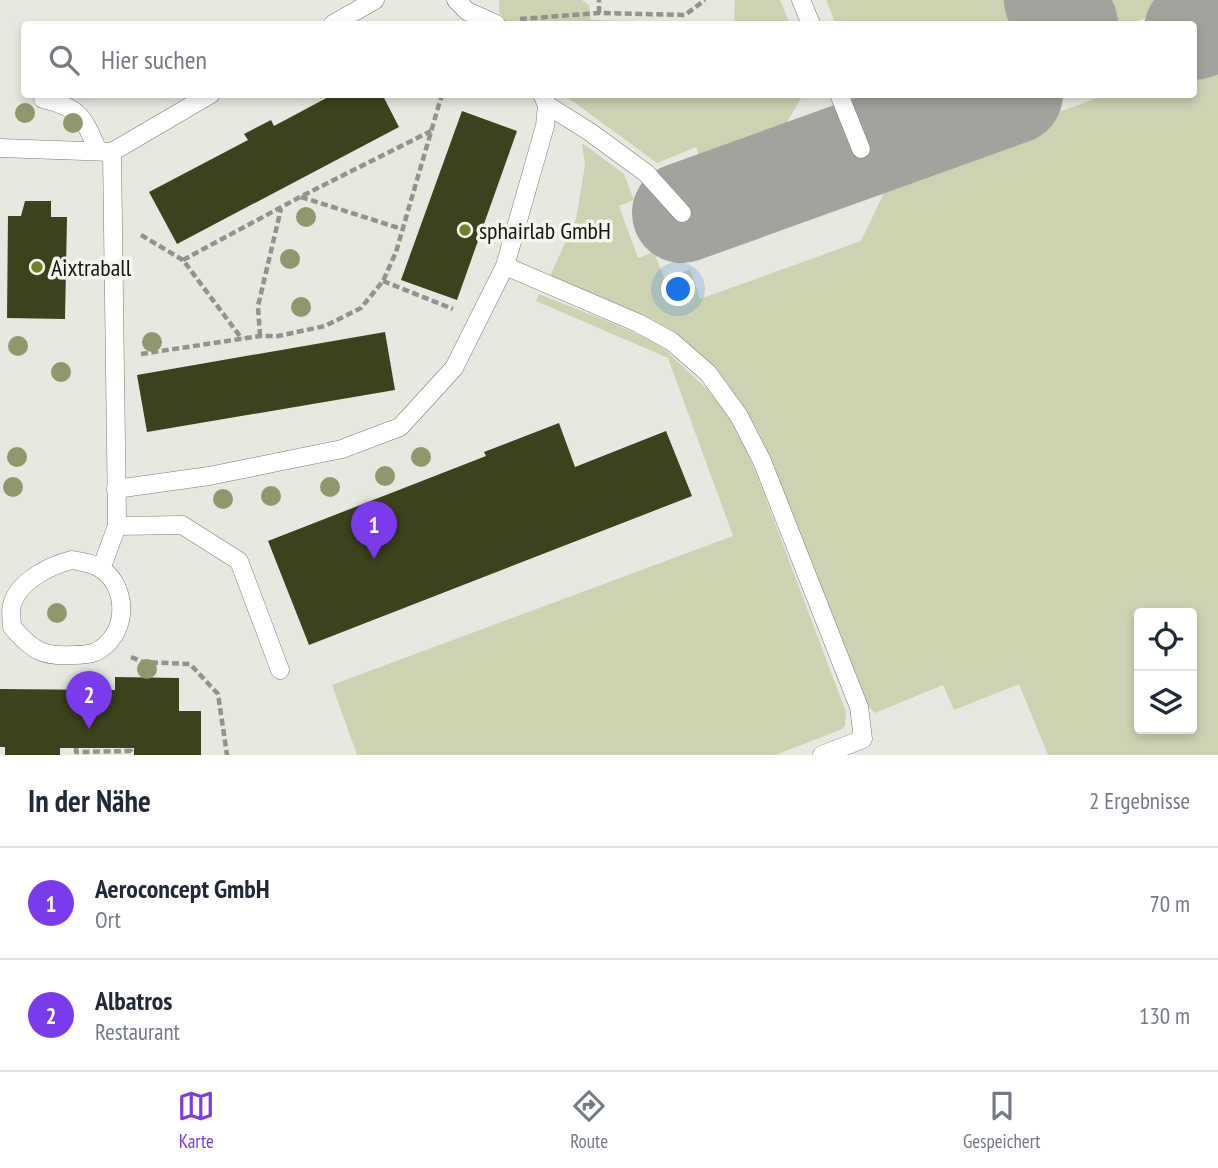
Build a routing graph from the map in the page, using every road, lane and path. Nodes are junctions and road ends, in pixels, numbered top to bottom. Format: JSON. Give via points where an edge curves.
{"nodes":[{"id":1,"x":375,"y":0,"type":"edge"},
{"id":2,"x":456,"y":0,"type":"edge"},
{"id":3,"x":599,"y":0,"type":"edge"},
{"id":4,"x":705,"y":0,"type":"edge"},
{"id":5,"x":801,"y":0,"type":"edge"},
{"id":6,"x":599,"y":13,"type":"junction"},
{"id":7,"x":338,"y":21,"type":"edge"},
{"id":8,"x":489,"y":21,"type":"edge"},
{"id":9,"x":508,"y":21,"type":"edge"},
{"id":10,"x":810,"y":21,"type":"edge"},
{"id":11,"x":204,"y":98,"type":"edge"},
{"id":12,"x":441,"y":98,"type":"edge"},
{"id":13,"x":841,"y":98,"type":"edge"},
{"id":14,"x":43,"y":99,"type":"dead end"},
{"id":15,"x":544,"y":100,"type":"edge"},
{"id":16,"x":432,"y":130,"type":"junction"},
{"id":17,"x":0,"y":148,"type":"edge"},
{"id":18,"x":861,"y":149,"type":"dead end"},
{"id":19,"x":105,"y":151,"type":"junction"},
{"id":20,"x":300,"y":197,"type":"junction"},
{"id":21,"x":281,"y":208,"type":"junction"},
{"id":22,"x":682,"y":213,"type":"dead end"},
{"id":23,"x":402,"y":229,"type":"junction"},
{"id":24,"x":113,"y":230,"type":"junction"},
{"id":25,"x":183,"y":260,"type":"junction"},
{"id":26,"x":505,"y":266,"type":"junction"},
{"id":27,"x":383,"y":281,"type":"junction"},
{"id":28,"x":478,"y":319,"type":"junction"},
{"id":29,"x":260,"y":336,"type":"junction"},
{"id":30,"x":242,"y":339,"type":"junction"},
{"id":31,"x":114,"y":358,"type":"junction"},
{"id":32,"x":116,"y":489,"type":"junction"},
{"id":33,"x":117,"y":526,"type":"junction"},
{"id":34,"x":102,"y":569,"type":"junction"},
{"id":35,"x":105,"y":646,"type":"junction"},
{"id":36,"x":280,"y":670,"type":"dead end"},
{"id":37,"x":76,"y":751,"type":"edge"},
{"id":38,"x":131,"y":755,"type":"edge"},
{"id":39,"x":227,"y":755,"type":"edge"},
{"id":40,"x":822,"y":755,"type":"edge"}],
"edges":[{"from":1,"to":7,"type":"lane"},
{"from":2,"to":8,"type":"lane"},
{"from":3,"to":6,"type":"path"},
{"from":4,"to":6,"type":"path","via":[[685,15]]},
{"from":5,"to":10,"type":"lane"},
{"from":6,"to":9,"type":"path"},
{"from":11,"to":19,"type":"lane"},
{"from":12,"to":16,"type":"path"},
{"from":13,"to":18,"type":"lane"},
{"from":14,"to":19,"type":"lane","via":[[77,113]]},
{"from":15,"to":22,"type":"lane","via":[[646,173]]},
{"from":15,"to":26,"type":"lane","via":[[545,126]]},
{"from":16,"to":20,"type":"path"},
{"from":16,"to":23,"type":"path"},
{"from":17,"to":19,"type":"lane"},
{"from":19,"to":24,"type":"lane"},
{"from":20,"to":21,"type":"path"},
{"from":20,"to":23,"type":"path"},
{"from":21,"to":25,"type":"path"},
{"from":21,"to":29,"type":"path","via":[[258,306]]},
{"from":23,"to":27,"type":"path"},
{"from":24,"to":25,"type":"path","via":[[142,235]]},
{"from":24,"to":31,"type":"lane"},
{"from":25,"to":30,"type":"path"},
{"from":26,"to":28,"type":"lane"},
{"from":26,"to":40,"type":"lane","via":[[671,341],[708,373],[739,416],[762,461],[859,708],[863,739]]},
{"from":27,"to":28,"type":"path"},
{"from":27,"to":29,"type":"path","via":[[361,308],[325,326]]},
{"from":28,"to":32,"type":"lane","via":[[454,368],[400,428],[342,449]]},
{"from":29,"to":30,"type":"path"},
{"from":30,"to":31,"type":"path"},
{"from":31,"to":32,"type":"lane"},
{"from":32,"to":33,"type":"lane"},
{"from":33,"to":34,"type":"lane"},
{"from":33,"to":36,"type":"lane","via":[[182,525],[239,561]]},
{"from":34,"to":35,"type":"lane","via":[[120,593],[122,610],[114,636]]},
{"from":34,"to":35,"type":"lane","via":[[72,560],[31,578],[12,604],[12,627],[28,645],[43,653],[92,653]]},
{"from":35,"to":39,"type":"path","via":[[143,662],[190,663],[219,694]]},
{"from":37,"to":38,"type":"path","via":[[131,751]]}]}
